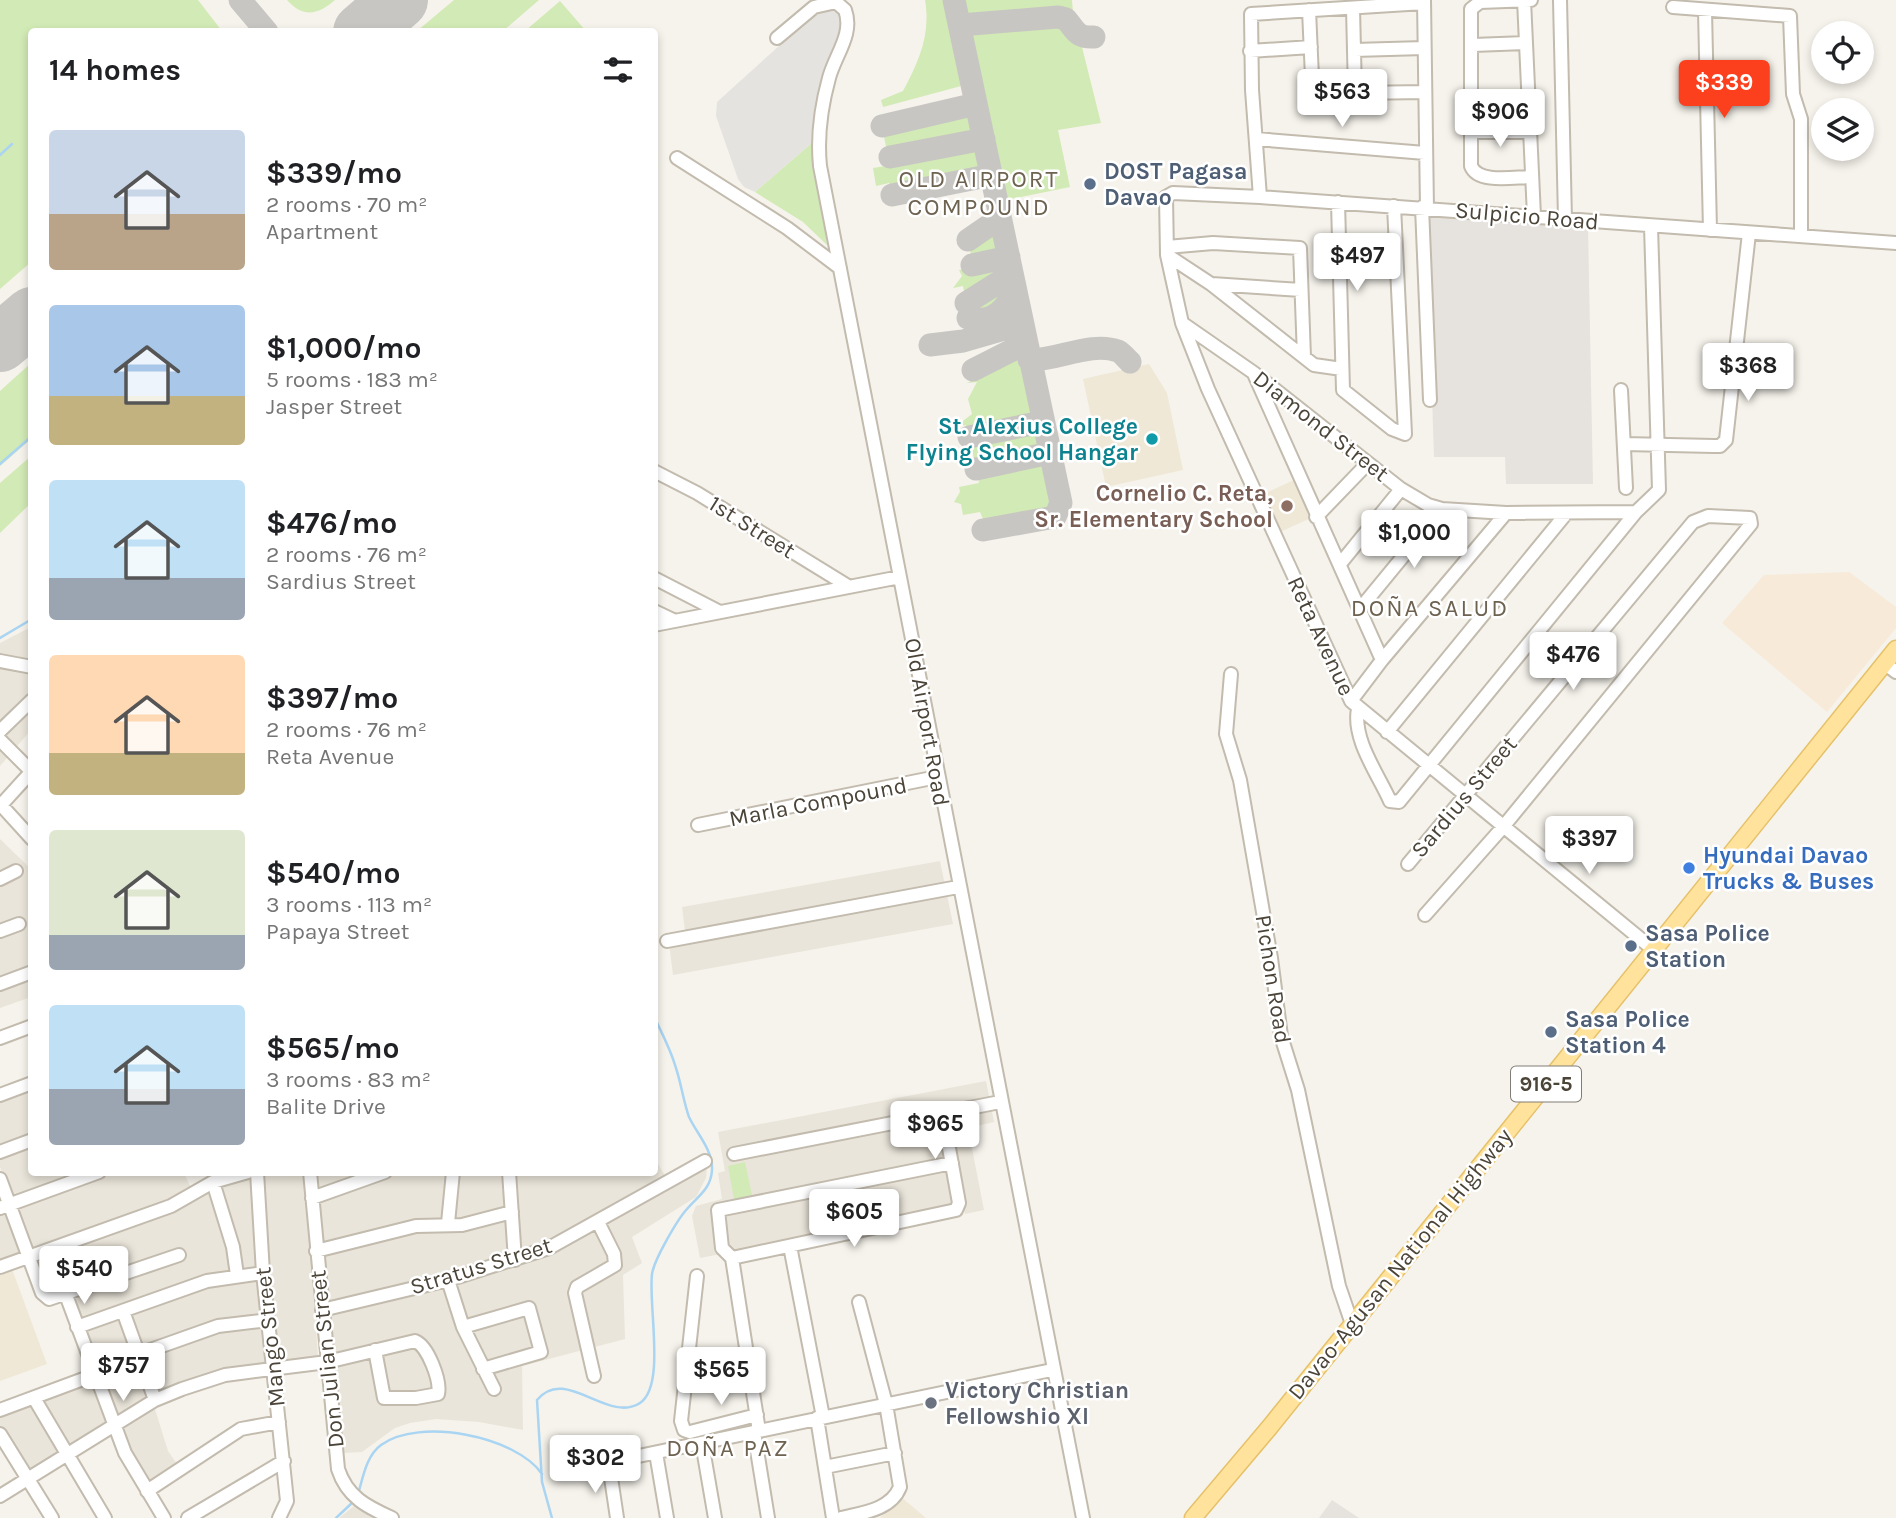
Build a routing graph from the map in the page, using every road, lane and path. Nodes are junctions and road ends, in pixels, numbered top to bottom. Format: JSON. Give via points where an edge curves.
{"nodes":[{"id":1,"x":1524,"y":0,"type":"edge"},
{"id":2,"x":1531,"y":0,"type":"edge"},
{"id":3,"x":1560,"y":0,"type":"edge"},
{"id":4,"x":1424,"y":1,"type":"edge"},
{"id":5,"x":1673,"y":7,"type":"dead end"},
{"id":6,"x":1353,"y":8,"type":"junction"},
{"id":7,"x":1309,"y":9,"type":"junction"},
{"id":8,"x":1705,"y":12,"type":"junction"},
{"id":9,"x":777,"y":38,"type":"dead end"},
{"id":10,"x":1526,"y":43,"type":"junction"},
{"id":11,"x":1473,"y":45,"type":"junction"},
{"id":12,"x":1311,"y":47,"type":"junction"},
{"id":13,"x":1424,"y":48,"type":"junction"},
{"id":14,"x":1354,"y":50,"type":"junction"},
{"id":15,"x":1250,"y":51,"type":"junction"},
{"id":16,"x":1425,"y":92,"type":"junction"},
{"id":17,"x":1355,"y":93,"type":"junction"},
{"id":18,"x":1471,"y":132,"type":"junction"},
{"id":19,"x":1529,"y":132,"type":"junction"},
{"id":20,"x":1256,"y":139,"type":"junction"},
{"id":21,"x":1426,"y":153,"type":"junction"},
{"id":22,"x":677,"y":158,"type":"dead end"},
{"id":23,"x":1531,"y":177,"type":"junction"},
{"id":24,"x":1260,"y":197,"type":"junction"},
{"id":25,"x":1338,"y":202,"type":"junction"},
{"id":26,"x":1164,"y":203,"type":"joint"},
{"id":27,"x":1394,"y":205,"type":"junction"},
{"id":28,"x":1424,"y":208,"type":"junction"},
{"id":29,"x":1534,"y":216,"type":"junction"},
{"id":30,"x":1565,"y":219,"type":"junction"},
{"id":31,"x":1651,"y":226,"type":"junction"},
{"id":32,"x":1710,"y":230,"type":"junction"},
{"id":33,"x":1749,"y":233,"type":"junction"},
{"id":34,"x":1801,"y":236,"type":"junction"},
{"id":35,"x":1896,"y":243,"type":"edge"},
{"id":36,"x":1167,"y":251,"type":"junction"},
{"id":37,"x":840,"y":268,"type":"junction"},
{"id":38,"x":1211,"y":284,"type":"junction"},
{"id":39,"x":1301,"y":290,"type":"junction"},
{"id":40,"x":1182,"y":323,"type":"junction"},
{"id":41,"x":1304,"y":357,"type":"junction"},
{"id":42,"x":1342,"y":369,"type":"junction"},
{"id":43,"x":1254,"y":373,"type":"junction"},
{"id":44,"x":1621,"y":390,"type":"dead end"},
{"id":45,"x":1430,"y":400,"type":"dead end"},
{"id":46,"x":1625,"y":444,"type":"junction"},
{"id":47,"x":1658,"y":446,"type":"junction"},
{"id":48,"x":1368,"y":463,"type":"junction"},
{"id":49,"x":658,"y":473,"type":"edge"},
{"id":50,"x":1626,"y":488,"type":"dead end"},
{"id":51,"x":1401,"y":489,"type":"junction"},
{"id":52,"x":1442,"y":509,"type":"junction"},
{"id":53,"x":1636,"y":512,"type":"junction"},
{"id":54,"x":1506,"y":513,"type":"junction"},
{"id":55,"x":1565,"y":515,"type":"junction"},
{"id":56,"x":1316,"y":517,"type":"junction"},
{"id":57,"x":1340,"y":564,"type":"junction"},
{"id":58,"x":900,"y":577,"type":"junction"},
{"id":59,"x":658,"y":580,"type":"edge"},
{"id":60,"x":848,"y":586,"type":"junction"},
{"id":61,"x":1359,"y":610,"type":"junction"},
{"id":62,"x":720,"y":612,"type":"junction"},
{"id":63,"x":658,"y":613,"type":"edge"},
{"id":64,"x":675,"y":621,"type":"junction"},
{"id":65,"x":658,"y":624,"type":"edge"},
{"id":66,"x":1896,"y":649,"type":"edge"},
{"id":67,"x":1382,"y":660,"type":"junction"},
{"id":68,"x":2,"y":663,"type":"edge"},
{"id":69,"x":28,"y":666,"type":"edge"},
{"id":70,"x":1890,"y":668,"type":"edge"},
{"id":71,"x":1231,"y":674,"type":"dead end"},
{"id":72,"x":28,"y":704,"type":"edge"},
{"id":73,"x":1354,"y":705,"type":"junction"},
{"id":74,"x":0,"y":731,"type":"edge"},
{"id":75,"x":1387,"y":732,"type":"junction"},
{"id":76,"x":0,"y":740,"type":"edge"},
{"id":77,"x":28,"y":768,"type":"edge"},
{"id":78,"x":1429,"y":768,"type":"junction"},
{"id":79,"x":28,"y":774,"type":"edge"},
{"id":80,"x":937,"y":777,"type":"junction"},
{"id":81,"x":1465,"y":796,"type":"junction"},
{"id":82,"x":1,"y":805,"type":"edge"},
{"id":83,"x":698,"y":825,"type":"dead end"},
{"id":84,"x":1503,"y":827,"type":"junction"},
{"id":85,"x":28,"y":835,"type":"edge"},
{"id":86,"x":1408,"y":864,"type":"dead end"},
{"id":87,"x":16,"y":871,"type":"dead end"},
{"id":88,"x":0,"y":879,"type":"edge"},
{"id":89,"x":958,"y":887,"type":"junction"},
{"id":90,"x":1425,"y":915,"type":"dead end"},
{"id":91,"x":19,"y":923,"type":"dead end"},
{"id":92,"x":0,"y":931,"type":"edge"},
{"id":93,"x":667,"y":941,"type":"dead end"},
{"id":94,"x":1654,"y":950,"type":"junction"},
{"id":95,"x":28,"y":974,"type":"edge"},
{"id":96,"x":0,"y":984,"type":"edge"},
{"id":97,"x":28,"y":1028,"type":"edge"},
{"id":98,"x":0,"y":1038,"type":"edge"},
{"id":99,"x":28,"y":1084,"type":"edge"},
{"id":100,"x":0,"y":1095,"type":"edge"},
{"id":101,"x":1000,"y":1102,"type":"junction"},
{"id":102,"x":943,"y":1115,"type":"junction"},
{"id":103,"x":28,"y":1142,"type":"edge"},
{"id":104,"x":0,"y":1152,"type":"edge"},
{"id":105,"x":734,"y":1154,"type":"dead end"},
{"id":106,"x":705,"y":1161,"type":"dead end"},
{"id":107,"x":952,"y":1163,"type":"junction"},
{"id":108,"x":88,"y":1176,"type":"edge"},
{"id":109,"x":234,"y":1176,"type":"edge"},
{"id":110,"x":257,"y":1176,"type":"edge"},
{"id":111,"x":310,"y":1176,"type":"edge"},
{"id":112,"x":374,"y":1176,"type":"edge"},
{"id":113,"x":453,"y":1176,"type":"edge"},
{"id":114,"x":509,"y":1176,"type":"edge"},
{"id":115,"x":0,"y":1180,"type":"edge"},
{"id":116,"x":213,"y":1182,"type":"junction"},
{"id":117,"x":312,"y":1198,"type":"junction"},
{"id":118,"x":5,"y":1206,"type":"edge"},
{"id":119,"x":512,"y":1212,"type":"junction"},
{"id":120,"x":598,"y":1222,"type":"junction"},
{"id":121,"x":448,"y":1223,"type":"junction"},
{"id":122,"x":790,"y":1245,"type":"junction"},
{"id":123,"x":316,"y":1251,"type":"junction"},
{"id":124,"x":179,"y":1255,"type":"dead end"},
{"id":125,"x":28,"y":1257,"type":"junction"},
{"id":126,"x":732,"y":1258,"type":"junction"},
{"id":127,"x":515,"y":1259,"type":"junction"},
{"id":128,"x":0,"y":1267,"type":"edge"},
{"id":129,"x":263,"y":1273,"type":"junction"},
{"id":130,"x":237,"y":1275,"type":"junction"},
{"id":131,"x":697,"y":1276,"type":"dead end"},
{"id":132,"x":448,"y":1280,"type":"junction"},
{"id":133,"x":66,"y":1295,"type":"junction"},
{"id":134,"x":859,"y":1302,"type":"dead end"},
{"id":135,"x":322,"y":1310,"type":"junction"},
{"id":136,"x":124,"y":1311,"type":"junction"},
{"id":137,"x":269,"y":1320,"type":"junction"},
{"id":138,"x":1352,"y":1324,"type":"junction"},
{"id":139,"x":77,"y":1327,"type":"junction"},
{"id":140,"x":463,"y":1327,"type":"junction"},
{"id":141,"x":376,"y":1350,"type":"junction"},
{"id":142,"x":139,"y":1354,"type":"junction"},
{"id":143,"x":327,"y":1362,"type":"junction"},
{"id":144,"x":272,"y":1368,"type":"junction"},
{"id":145,"x":483,"y":1369,"type":"junction"},
{"id":146,"x":1052,"y":1370,"type":"junction"},
{"id":147,"x":94,"y":1375,"type":"junction"},
{"id":148,"x":594,"y":1376,"type":"dead end"},
{"id":149,"x":494,"y":1389,"type":"dead end"},
{"id":150,"x":34,"y":1398,"type":"junction"},
{"id":151,"x":155,"y":1400,"type":"junction"},
{"id":152,"x":886,"y":1404,"type":"junction"},
{"id":153,"x":0,"y":1410,"type":"edge"},
{"id":154,"x":757,"y":1415,"type":"junction"},
{"id":155,"x":820,"y":1418,"type":"junction"},
{"id":156,"x":279,"y":1422,"type":"junction"},
{"id":157,"x":114,"y":1425,"type":"junction"},
{"id":158,"x":756,"y":1431,"type":"junction"},
{"id":159,"x":0,"y":1434,"type":"edge"},
{"id":160,"x":702,"y":1443,"type":"junction"},
{"id":161,"x":656,"y":1453,"type":"junction"},
{"id":162,"x":895,"y":1453,"type":"junction"},
{"id":163,"x":67,"y":1455,"type":"junction"},
{"id":164,"x":284,"y":1461,"type":"junction"},
{"id":165,"x":825,"y":1467,"type":"junction"},
{"id":166,"x":29,"y":1479,"type":"junction"},
{"id":167,"x":147,"y":1491,"type":"junction"},
{"id":168,"x":0,"y":1496,"type":"edge"},
{"id":169,"x":52,"y":1518,"type":"edge"},
{"id":170,"x":105,"y":1518,"type":"edge"},
{"id":171,"x":164,"y":1518,"type":"edge"},
{"id":172,"x":188,"y":1518,"type":"edge"},
{"id":173,"x":279,"y":1518,"type":"edge"},
{"id":174,"x":392,"y":1518,"type":"edge"},
{"id":175,"x":617,"y":1518,"type":"edge"},
{"id":176,"x":667,"y":1518,"type":"edge"},
{"id":177,"x":715,"y":1518,"type":"edge"},
{"id":178,"x":768,"y":1518,"type":"edge"},
{"id":179,"x":833,"y":1518,"type":"edge"},
{"id":180,"x":841,"y":1518,"type":"edge"},
{"id":181,"x":1083,"y":1518,"type":"edge"},
{"id":182,"x":1193,"y":1518,"type":"edge"}],
"edges":[{"from":1,"to":2,"type":"street"},
{"from":1,"to":10,"type":"street"},
{"from":1,"to":11,"type":"street","via":[[1473,5]]},
{"from":3,"to":30,"type":"street"},
{"from":4,"to":6,"type":"street"},
{"from":4,"to":13,"type":"street"},
{"from":5,"to":8,"type":"street"},
{"from":6,"to":7,"type":"street"},
{"from":6,"to":14,"type":"street"},
{"from":7,"to":12,"type":"street"},
{"from":7,"to":15,"type":"street","via":[[1251,14]]},
{"from":8,"to":32,"type":"street"},
{"from":8,"to":34,"type":"street","via":[[1790,16],[1793,94],[1801,119]]},
{"from":9,"to":37,"type":"street","name":"Old Airport Road","via":[[821,3],[836,2],[845,9],[848,30],[830,75],[818,138]]},
{"from":10,"to":11,"type":"street"},
{"from":10,"to":19,"type":"street"},
{"from":11,"to":18,"type":"street"},
{"from":12,"to":15,"type":"street"},
{"from":12,"to":17,"type":"street","via":[[1314,102],[1350,102]]},
{"from":13,"to":14,"type":"street"},
{"from":13,"to":16,"type":"street"},
{"from":14,"to":17,"type":"street"},
{"from":15,"to":20,"type":"street"},
{"from":16,"to":17,"type":"street"},
{"from":16,"to":21,"type":"street"},
{"from":18,"to":19,"type":"street"},
{"from":18,"to":23,"type":"street","via":[[1474,174]]},
{"from":19,"to":23,"type":"street"},
{"from":20,"to":21,"type":"street"},
{"from":20,"to":24,"type":"street"},
{"from":21,"to":28,"type":"street"},
{"from":22,"to":37,"type":"street","via":[[787,228]]},
{"from":23,"to":29,"type":"street"},
{"from":24,"to":25,"type":"street","name":"Sulpicio Road"},
{"from":24,"to":26,"type":"street","name":"Sulpicio Road","via":[[1173,194]]},
{"from":25,"to":27,"type":"street","name":"Sulpicio Road"},
{"from":25,"to":42,"type":"street"},
{"from":26,"to":36,"type":"street","name":"Reta Avenue"},
{"from":27,"to":28,"type":"street","name":"Sulpicio Road"},
{"from":27,"to":42,"type":"street","via":[[1405,434],[1345,394]]},
{"from":28,"to":29,"type":"street","name":"Sulpicio Road"},
{"from":28,"to":45,"type":"street"},
{"from":29,"to":30,"type":"street","name":"Sulpicio Road"},
{"from":30,"to":31,"type":"street","name":"Sulpicio Road"},
{"from":31,"to":32,"type":"street","name":"Sulpicio Road"},
{"from":31,"to":47,"type":"street"},
{"from":32,"to":33,"type":"street","name":"Sulpicio Road"},
{"from":33,"to":34,"type":"street","name":"Sulpicio Road"},
{"from":33,"to":47,"type":"street","via":[[1726,440],[1720,446]]},
{"from":34,"to":35,"type":"street","name":"Sulpicio Road"},
{"from":36,"to":38,"type":"street"},
{"from":36,"to":39,"type":"street","via":[[1213,243],[1300,248]]},
{"from":36,"to":40,"type":"street","name":"Reta Avenue"},
{"from":37,"to":58,"type":"street","name":"Old Airport Road"},
{"from":38,"to":39,"type":"street"},
{"from":38,"to":41,"type":"street"},
{"from":39,"to":41,"type":"street"},
{"from":40,"to":43,"type":"street","name":"Diamond Street"},
{"from":40,"to":73,"type":"street","name":"Reta Avenue"},
{"from":41,"to":42,"type":"street","via":[[1319,367]]},
{"from":43,"to":48,"type":"street","name":"Diamond Street"},
{"from":43,"to":56,"type":"street"},
{"from":44,"to":46,"type":"street"},
{"from":46,"to":47,"type":"street"},
{"from":46,"to":50,"type":"street"},
{"from":47,"to":53,"type":"street","via":[[1659,490]]},
{"from":48,"to":51,"type":"street","name":"Diamond Street"},
{"from":48,"to":56,"type":"street"},
{"from":49,"to":60,"type":"street","name":"1st Street"},
{"from":51,"to":52,"type":"street","name":"Diamond Street"},
{"from":51,"to":57,"type":"street"},
{"from":52,"to":54,"type":"street","name":"Diamond Street"},
{"from":52,"to":61,"type":"street"},
{"from":53,"to":55,"type":"street","name":"Diamond Street"},
{"from":53,"to":78,"type":"street"},
{"from":54,"to":55,"type":"street","name":"Diamond Street"},
{"from":54,"to":67,"type":"street"},
{"from":55,"to":75,"type":"street"},
{"from":56,"to":57,"type":"street"},
{"from":57,"to":61,"type":"street"},
{"from":58,"to":60,"type":"street"},
{"from":58,"to":80,"type":"street","name":"Old Airport Road"},
{"from":59,"to":62,"type":"street"},
{"from":60,"to":62,"type":"street"},
{"from":61,"to":67,"type":"street"},
{"from":62,"to":64,"type":"street"},
{"from":63,"to":64,"type":"street"},
{"from":64,"to":65,"type":"street"},
{"from":66,"to":70,"type":"main road","name":"Davao-Agusan National Highway","number":"916-5"},
{"from":67,"to":73,"type":"street"},
{"from":68,"to":69,"type":"street"},
{"from":70,"to":94,"type":"main road","name":"Davao-Agusan National Highway","number":"916-5"},
{"from":71,"to":138,"type":"street","name":"Pichon Road","via":[[1226,734],[1240,780],[1281,1036],[1339,1286]]},
{"from":72,"to":74,"type":"street"},
{"from":73,"to":75,"type":"street","name":"Reta Avenue"},
{"from":73,"to":78,"type":"street","via":[[1357,727],[1393,803],[1401,801]]},
{"from":75,"to":78,"type":"street","name":"Reta Avenue"},
{"from":76,"to":77,"type":"street"},
{"from":78,"to":81,"type":"street","name":"Reta Avenue"},
{"from":79,"to":82,"type":"street"},
{"from":80,"to":83,"type":"street","name":"Marla Compound"},
{"from":80,"to":89,"type":"street","name":"Old Airport Road"},
{"from":81,"to":84,"type":"street","name":"Reta Avenue"},
{"from":81,"to":84,"type":"street","name":"Sardius Street","via":[[1693,522],[1708,516],[1747,517],[1751,524]]},
{"from":81,"to":86,"type":"street","name":"Sardius Street"},
{"from":82,"to":85,"type":"street"},
{"from":84,"to":90,"type":"street"},
{"from":84,"to":94,"type":"street","name":"Reta Avenue"},
{"from":87,"to":88,"type":"street"},
{"from":89,"to":93,"type":"street"},
{"from":89,"to":101,"type":"street","name":"Old Airport Road"},
{"from":91,"to":92,"type":"street"},
{"from":94,"to":138,"type":"main road","name":"Davao-Agusan National Highway","number":"916-5"},
{"from":95,"to":96,"type":"street"},
{"from":97,"to":98,"type":"street"},
{"from":99,"to":100,"type":"street"},
{"from":101,"to":102,"type":"street"},
{"from":101,"to":146,"type":"street","name":"Old Airport Road"},
{"from":102,"to":105,"type":"street"},
{"from":102,"to":107,"type":"street"},
{"from":103,"to":104,"type":"street"},
{"from":106,"to":120,"type":"street","name":"Stratus Street"},
{"from":107,"to":122,"type":"street","via":[[959,1208]]},
{"from":107,"to":126,"type":"street","via":[[718,1210],[722,1248]]},
{"from":108,"to":118,"type":"street"},
{"from":109,"to":116,"type":"street"},
{"from":110,"to":129,"type":"street","name":"Mango Street"},
{"from":111,"to":117,"type":"street","name":"Don Julian Street"},
{"from":112,"to":117,"type":"street"},
{"from":113,"to":121,"type":"street"},
{"from":114,"to":119,"type":"street"},
{"from":115,"to":118,"type":"street"},
{"from":116,"to":125,"type":"street","via":[[171,1206]]},
{"from":116,"to":130,"type":"street"},
{"from":117,"to":123,"type":"street","name":"Don Julian Street"},
{"from":118,"to":125,"type":"street"},
{"from":119,"to":121,"type":"street","via":[[466,1224]]},
{"from":119,"to":127,"type":"street"},
{"from":120,"to":127,"type":"street","name":"Stratus Street","via":[[549,1248]]},
{"from":120,"to":148,"type":"street","via":[[615,1265],[575,1293]]},
{"from":121,"to":123,"type":"street","via":[[404,1228]]},
{"from":122,"to":126,"type":"street"},
{"from":122,"to":155,"type":"street"},
{"from":123,"to":135,"type":"street","name":"Don Julian Street"},
{"from":124,"to":133,"type":"street"},
{"from":125,"to":128,"type":"street"},
{"from":125,"to":133,"type":"street","via":[[44,1297]]},
{"from":126,"to":154,"type":"street"},
{"from":127,"to":132,"type":"street","name":"Stratus Street"},
{"from":129,"to":130,"type":"street"},
{"from":129,"to":137,"type":"street","name":"Mango Street"},
{"from":130,"to":136,"type":"street"},
{"from":131,"to":154,"type":"street","via":[[681,1421],[684,1430]]},
{"from":132,"to":135,"type":"street","name":"Stratus Street"},
{"from":132,"to":140,"type":"street"},
{"from":133,"to":139,"type":"street"},
{"from":134,"to":152,"type":"street"},
{"from":135,"to":143,"type":"street","name":"Don Julian Street"},
{"from":136,"to":139,"type":"street"},
{"from":136,"to":142,"type":"street"},
{"from":137,"to":142,"type":"street","via":[[218,1326]]},
{"from":137,"to":144,"type":"street","name":"Mango Street"},
{"from":138,"to":182,"type":"main road","name":"Davao-Agusan National Highway","number":"916-5"},
{"from":139,"to":147,"type":"street"},
{"from":140,"to":145,"type":"street"},
{"from":140,"to":145,"type":"street","via":[[529,1308],[541,1352]]},
{"from":141,"to":141,"type":"street","via":[[410,1341],[421,1343],[440,1391],[430,1397],[384,1398]]},
{"from":141,"to":143,"type":"street"},
{"from":142,"to":151,"type":"street"},
{"from":143,"to":144,"type":"street"},
{"from":143,"to":174,"type":"street","name":"Don Julian Street","via":[[342,1483],[359,1501]]},
{"from":144,"to":151,"type":"street","via":[[214,1378]]},
{"from":144,"to":156,"type":"street","name":"Mango Street"},
{"from":145,"to":149,"type":"street"},
{"from":146,"to":152,"type":"street"},
{"from":146,"to":181,"type":"street","name":"Old Airport Road"},
{"from":147,"to":150,"type":"street"},
{"from":147,"to":157,"type":"street"},
{"from":150,"to":153,"type":"street"},
{"from":150,"to":163,"type":"street"},
{"from":151,"to":157,"type":"street"},
{"from":152,"to":155,"type":"street"},
{"from":152,"to":162,"type":"street"},
{"from":154,"to":158,"type":"street"},
{"from":155,"to":158,"type":"street"},
{"from":155,"to":165,"type":"street"},
{"from":156,"to":164,"type":"street","name":"Mango Street"},
{"from":156,"to":167,"type":"street","via":[[241,1429]]},
{"from":157,"to":163,"type":"street"},
{"from":157,"to":167,"type":"street"},
{"from":158,"to":160,"type":"street"},
{"from":158,"to":178,"type":"street"},
{"from":159,"to":166,"type":"street"},
{"from":160,"to":161,"type":"street"},
{"from":160,"to":177,"type":"street"},
{"from":161,"to":175,"type":"street","via":[[617,1463],[610,1471]]},
{"from":161,"to":176,"type":"street"},
{"from":162,"to":165,"type":"street"},
{"from":162,"to":180,"type":"street","via":[[900,1488],[894,1497],[882,1507]]},
{"from":163,"to":166,"type":"street"},
{"from":163,"to":170,"type":"street"},
{"from":164,"to":172,"type":"street"},
{"from":164,"to":173,"type":"street","name":"Mango Street","via":[[287,1501]]},
{"from":165,"to":179,"type":"street"},
{"from":166,"to":168,"type":"street"},
{"from":166,"to":169,"type":"street"},
{"from":167,"to":171,"type":"street"}]}
